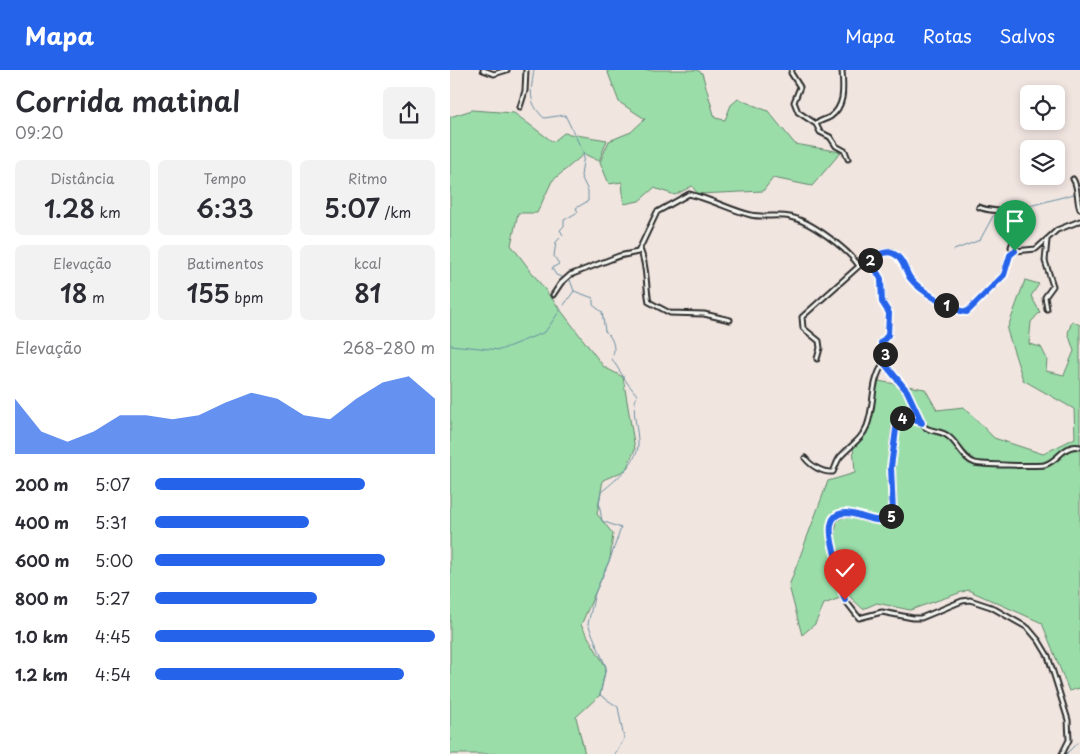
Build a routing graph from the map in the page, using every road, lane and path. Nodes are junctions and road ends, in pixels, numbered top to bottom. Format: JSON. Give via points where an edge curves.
{"nodes":[{"id":1,"x":483,"y":70,"type":"edge"},
{"id":2,"x":508,"y":70,"type":"edge"},
{"id":3,"x":526,"y":70,"type":"edge"},
{"id":4,"x":792,"y":70,"type":"edge"},
{"id":5,"x":842,"y":70,"type":"edge"},
{"id":6,"x":520,"y":107,"type":"dead end"},
{"id":7,"x":816,"y":124,"type":"junction"},
{"id":8,"x":848,"y":159,"type":"dead end"},
{"id":9,"x":1073,"y":178,"type":"dead end"},
{"id":10,"x":979,"y":207,"type":"dead end"},
{"id":11,"x":1080,"y":209,"type":"edge"},
{"id":12,"x":1080,"y":221,"type":"edge"},
{"id":13,"x":1047,"y":239,"type":"junction"},
{"id":14,"x":640,"y":249,"type":"junction"},
{"id":15,"x":1015,"y":251,"type":"junction"},
{"id":16,"x":870,"y":260,"type":"junction"},
{"id":17,"x":859,"y":266,"type":"junction"},
{"id":18,"x":553,"y":295,"type":"dead end"},
{"id":19,"x":1047,"y":309,"type":"dead end"},
{"id":20,"x":730,"y":320,"type":"dead end"},
{"id":21,"x":817,"y":359,"type":"dead end"},
{"id":22,"x":884,"y":363,"type":"junction"},
{"id":23,"x":922,"y":423,"type":"junction"},
{"id":24,"x":1080,"y":447,"type":"edge"},
{"id":25,"x":805,"y":458,"type":"dead end"},
{"id":26,"x":1062,"y":754,"type":"edge"}],
"edges":[{"from":1,"to":2,"type":"street","via":[[494,74]]},
{"from":3,"to":6,"type":"street"},
{"from":4,"to":7,"type":"street","via":[[800,88],[794,102],[798,112]]},
{"from":5,"to":7,"type":"street","via":[[844,96],[838,110]]},
{"from":7,"to":8,"type":"street","via":[[820,132],[845,151]]},
{"from":9,"to":11,"type":"street"},
{"from":10,"to":15,"type":"street","via":[[1009,212],[1017,217],[1011,247]]},
{"from":12,"to":13,"type":"street","via":[[1057,230]]},
{"from":13,"to":15,"type":"street","via":[[1036,249]]},
{"from":13,"to":19,"type":"street","via":[[1045,261],[1053,286],[1045,298]]},
{"from":14,"to":17,"type":"street","via":[[657,212],[690,194],[751,215],[796,218],[841,245]]},
{"from":14,"to":18,"type":"street","via":[[570,275]]},
{"from":14,"to":20,"type":"street","via":[[646,263],[649,302],[670,313],[704,314]]},
{"from":15,"to":16,"type":"street","via":[[1010,255],[1004,275],[967,312],[944,304],[915,283],[894,254],[885,252]]},
{"from":16,"to":17,"type":"street"},
{"from":16,"to":22,"type":"street","via":[[881,279],[882,302],[889,313],[888,335],[881,343]]},
{"from":17,"to":21,"type":"street","via":[[802,317],[803,328],[819,341]]},
{"from":22,"to":23,"type":"street","via":[[907,391]]},
{"from":22,"to":25,"type":"street","via":[[872,391],[868,424],[860,438],[842,455],[834,471],[812,465]]},
{"from":23,"to":24,"type":"street","via":[[926,428],[947,435],[967,458],[979,465],[1044,464],[1072,446]]},
{"from":23,"to":26,"type":"street","via":[[906,417],[897,422],[891,467],[893,512],[890,518],[878,521],[847,513],[834,519],[831,535],[845,600],[859,618],[882,612],[921,618],[970,600],[991,606],[1028,628],[1048,656],[1068,720],[1069,740]]}]}
